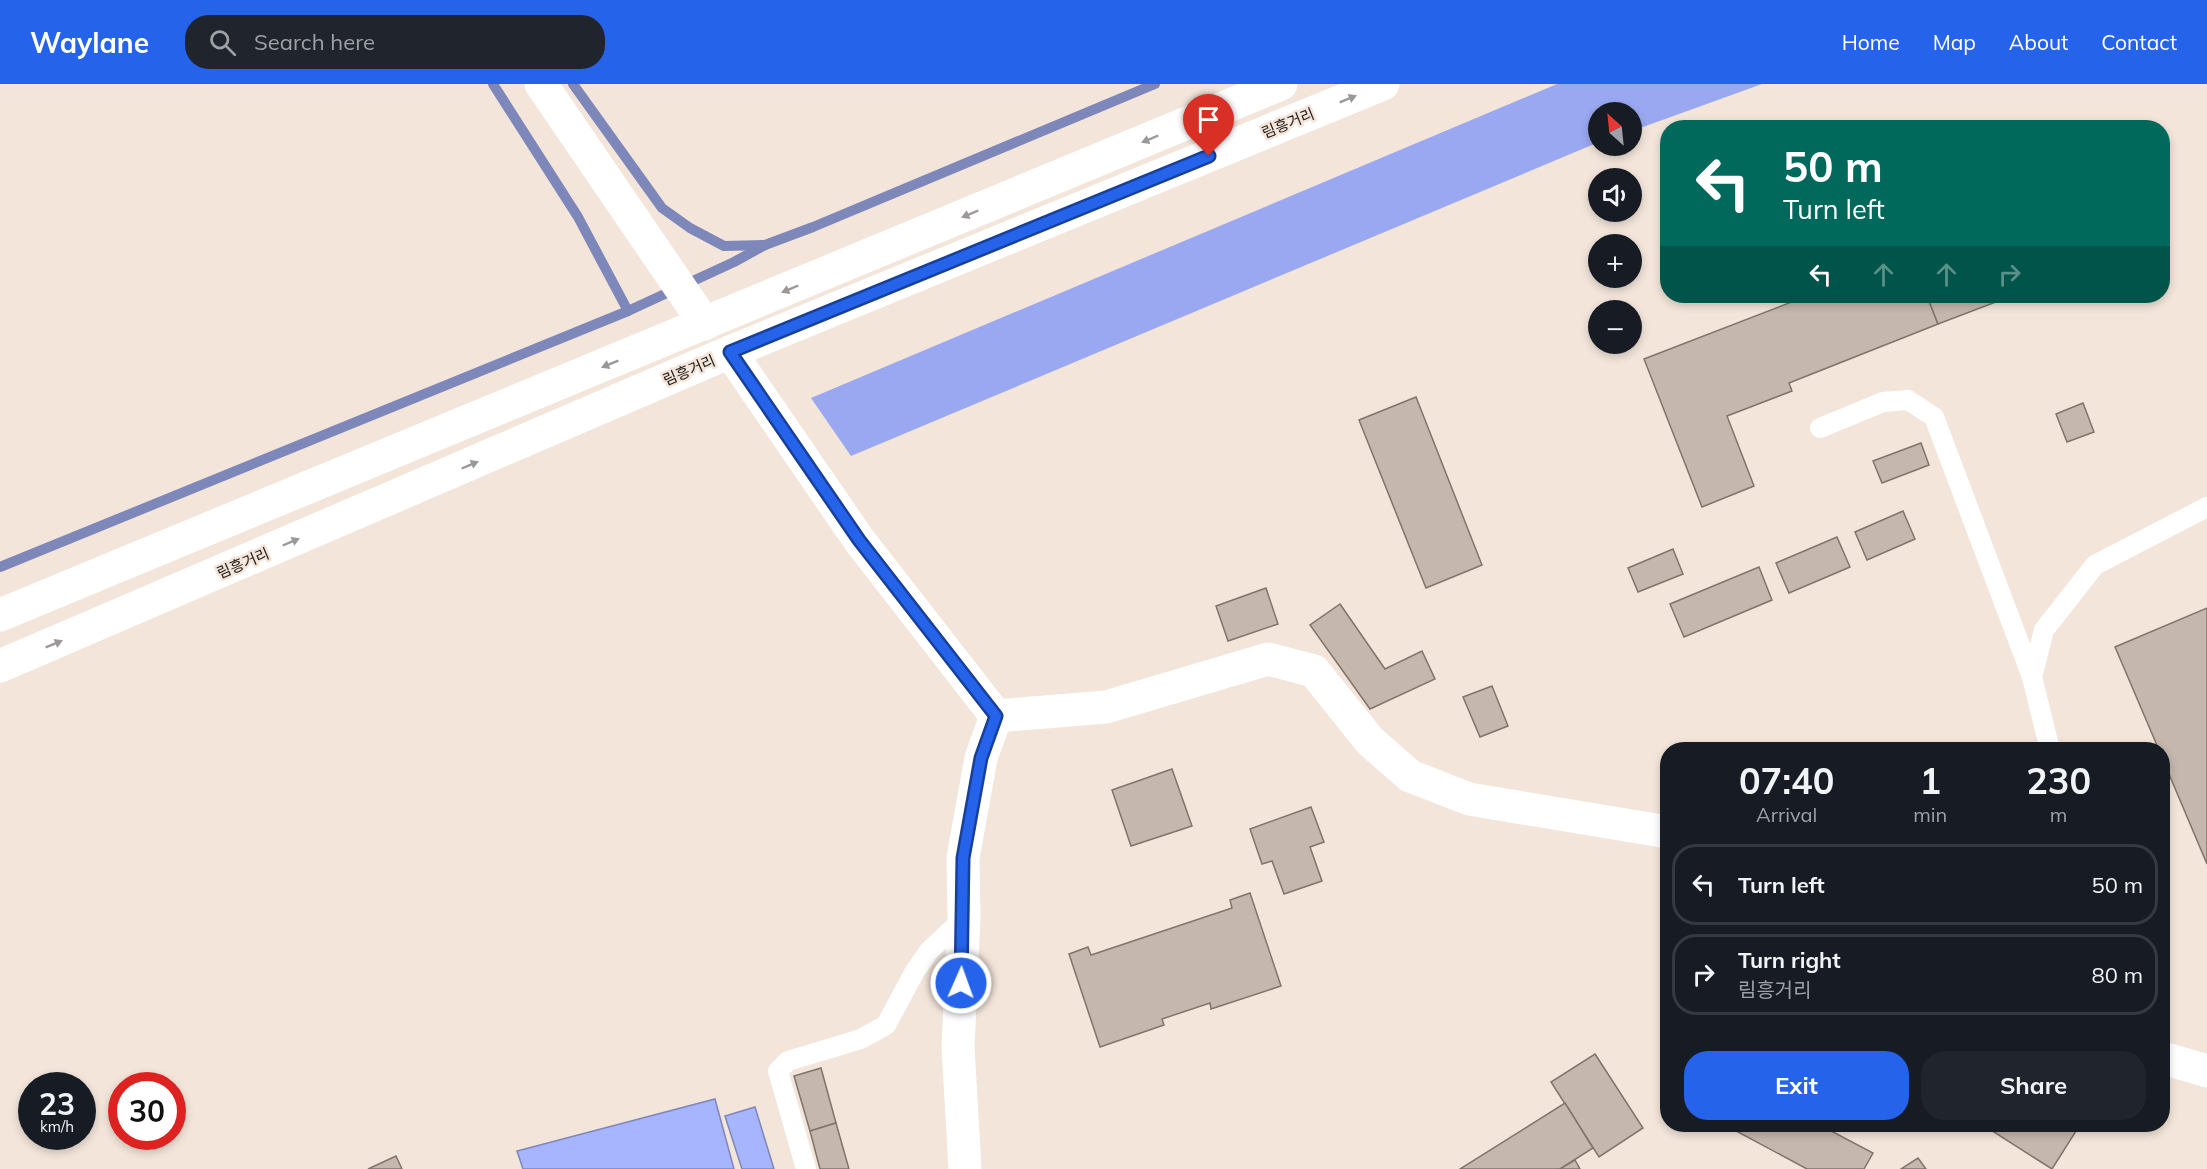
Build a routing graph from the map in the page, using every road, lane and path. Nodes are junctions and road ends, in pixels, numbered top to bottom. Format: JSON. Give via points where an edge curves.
{"nodes":[{"id":1,"x":541,"y":84,"type":"edge"},
{"id":2,"x":1281,"y":84,"type":"edge"},
{"id":3,"x":1383,"y":84,"type":"edge"},
{"id":4,"x":705,"y":324,"type":"junction"},
{"id":5,"x":730,"y":352,"type":"junction"},
{"id":6,"x":1820,"y":428,"type":"dead end"},
{"id":7,"x":2207,"y":507,"type":"edge"},
{"id":8,"x":0,"y":615,"type":"edge"},
{"id":9,"x":0,"y":666,"type":"edge"},
{"id":10,"x":2032,"y":677,"type":"junction"},
{"id":11,"x":996,"y":716,"type":"junction"},
{"id":12,"x":2048,"y":742,"type":"edge"},
{"id":13,"x":1660,"y":830,"type":"edge"},
{"id":14,"x":964,"y":918,"type":"junction"},
{"id":15,"x":2170,"y":1060,"type":"edge"},
{"id":16,"x":2207,"y":1071,"type":"edge"},
{"id":17,"x":806,"y":1169,"type":"edge"},
{"id":18,"x":965,"y":1169,"type":"edge"}],
"edges":[{"from":1,"to":4,"type":"main road"},
{"from":2,"to":4,"type":"main road","one_way":true},
{"from":5,"to":3,"type":"main road","name":"림흥거리","one_way":true},
{"from":4,"to":8,"type":"main road","one_way":true},
{"from":9,"to":5,"type":"main road","name":"림흥거리","one_way":true},
{"from":5,"to":11,"type":"main road","via":[[859,540]]},
{"from":6,"to":10,"type":"lane","via":[[1882,402],[1908,400],[1934,417]]},
{"from":7,"to":10,"type":"lane","via":[[2095,565],[2044,630]]},
{"from":10,"to":12,"type":"lane"},
{"from":11,"to":13,"type":"main road","via":[[1106,707],[1268,659],[1314,671],[1370,741],[1410,776],[1469,799]]},
{"from":11,"to":14,"type":"main road","via":[[981,758],[963,858]]},
{"from":14,"to":17,"type":"lane","via":[[929,951],[886,1025],[861,1039],[788,1061],[778,1071]]},
{"from":14,"to":18,"type":"main road","via":[[958,1047]]},
{"from":15,"to":16,"type":"main road"}]}
